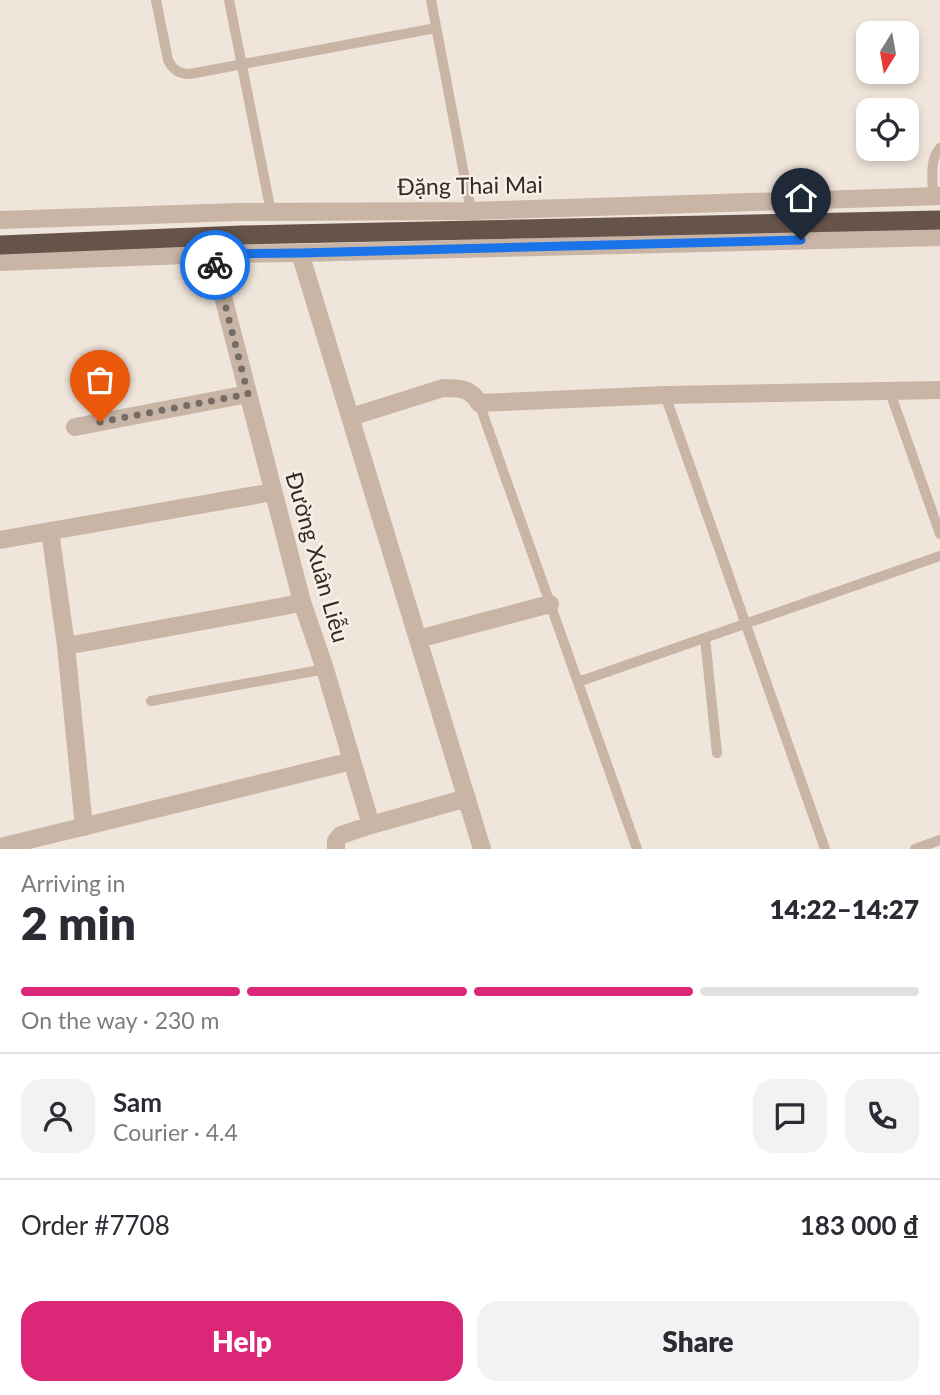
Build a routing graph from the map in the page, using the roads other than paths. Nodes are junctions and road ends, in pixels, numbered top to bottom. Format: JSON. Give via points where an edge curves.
{"nodes":[{"id":1,"x":156,"y":0,"type":"edge"},
{"id":2,"x":229,"y":0,"type":"edge"},
{"id":3,"x":431,"y":0,"type":"edge"},
{"id":4,"x":436,"y":28,"type":"junction"},
{"id":5,"x":242,"y":65,"type":"junction"},
{"id":6,"x":940,"y":148,"type":"edge"},
{"id":7,"x":937,"y":196,"type":"edge"},
{"id":8,"x":471,"y":211,"type":"junction"},
{"id":9,"x":271,"y":212,"type":"junction"},
{"id":10,"x":0,"y":220,"type":"edge"},
{"id":11,"x":19,"y":220,"type":"junction"},
{"id":12,"x":940,"y":220,"type":"edge"},
{"id":13,"x":940,"y":237,"type":"edge"},
{"id":14,"x":0,"y":245,"type":"edge"},
{"id":15,"x":300,"y":253,"type":"junction"},
{"id":16,"x":212,"y":254,"type":"junction"},
{"id":17,"x":0,"y":261,"type":"edge"},
{"id":18,"x":21,"y":261,"type":"junction"},
{"id":19,"x":940,"y":390,"type":"edge"},
{"id":20,"x":890,"y":392,"type":"junction"},
{"id":21,"x":248,"y":394,"type":"junction"},
{"id":22,"x":665,"y":395,"type":"junction"},
{"id":23,"x":479,"y":403,"type":"junction"},
{"id":24,"x":351,"y":416,"type":"junction"},
{"id":25,"x":75,"y":427,"type":"dead end"},
{"id":26,"x":274,"y":492,"type":"junction"},
{"id":27,"x":50,"y":531,"type":"junction"},
{"id":28,"x":940,"y":534,"type":"edge"},
{"id":29,"x":0,"y":540,"type":"edge"},
{"id":30,"x":940,"y":556,"type":"edge"},
{"id":31,"x":302,"y":602,"type":"junction"},
{"id":32,"x":551,"y":604,"type":"junction"},
{"id":33,"x":746,"y":624,"type":"junction"},
{"id":34,"x":705,"y":638,"type":"junction"},
{"id":35,"x":418,"y":639,"type":"junction"},
{"id":36,"x":66,"y":646,"type":"junction"},
{"id":37,"x":325,"y":669,"type":"junction"},
{"id":38,"x":578,"y":682,"type":"junction"},
{"id":39,"x":151,"y":701,"type":"dead end"},
{"id":40,"x":717,"y":752,"type":"dead end"},
{"id":41,"x":352,"y":761,"type":"junction"},
{"id":42,"x":467,"y":798,"type":"junction"},
{"id":43,"x":371,"y":825,"type":"junction"},
{"id":44,"x":84,"y":827,"type":"junction"},
{"id":45,"x":940,"y":841,"type":"edge"},
{"id":46,"x":0,"y":847,"type":"edge"},
{"id":47,"x":335,"y":849,"type":"edge"},
{"id":48,"x":482,"y":849,"type":"edge"},
{"id":49,"x":637,"y":849,"type":"edge"},
{"id":50,"x":825,"y":849,"type":"edge"},
{"id":51,"x":915,"y":849,"type":"edge"}],
"edges":[{"from":1,"to":5,"type":"lane","via":[[168,60],[177,72]]},
{"from":2,"to":5,"type":"lane"},
{"from":3,"to":4,"type":"lane"},
{"from":4,"to":5,"type":"lane"},
{"from":4,"to":8,"type":"lane"},
{"from":5,"to":9,"type":"lane"},
{"from":6,"to":7,"type":"lane","via":[[934,157]]},
{"from":7,"to":8,"type":"street","name":"Đặng Thai Mai"},
{"from":8,"to":9,"type":"street","name":"Đặng Thai Mai"},
{"from":9,"to":11,"type":"street","name":"Đặng Thai Mai"},
{"from":10,"to":11,"type":"street","name":"Đặng Thai Mai"},
{"from":11,"to":18,"type":"street"},
{"from":12,"to":14,"type":"highway","name":"Đặng Thai Mai","bridge":true,"via":[[242,235]]},
{"from":13,"to":15,"type":"street"},
{"from":15,"to":16,"type":"street"},
{"from":15,"to":24,"type":"street"},
{"from":16,"to":18,"type":"street"},
{"from":16,"to":21,"type":"street","name":"Đường Xuân Liễu"},
{"from":17,"to":18,"type":"street"},
{"from":19,"to":20,"type":"street"},
{"from":20,"to":22,"type":"street"},
{"from":20,"to":28,"type":"lane"},
{"from":21,"to":25,"type":"street"},
{"from":21,"to":26,"type":"street","name":"Đường Xuân Liễu"},
{"from":22,"to":23,"type":"street"},
{"from":22,"to":33,"type":"lane"},
{"from":23,"to":24,"type":"street","via":[[471,392],[443,388]]},
{"from":23,"to":32,"type":"lane"},
{"from":24,"to":35,"type":"street"},
{"from":26,"to":27,"type":"street"},
{"from":26,"to":31,"type":"street","name":"Đường Xuân Liễu"},
{"from":27,"to":29,"type":"street"},
{"from":27,"to":36,"type":"street"},
{"from":30,"to":33,"type":"lane"},
{"from":31,"to":36,"type":"street"},
{"from":31,"to":37,"type":"street","name":"Đường Xuân Liễu"},
{"from":32,"to":35,"type":"street"},
{"from":32,"to":38,"type":"lane"},
{"from":33,"to":34,"type":"lane"},
{"from":33,"to":50,"type":"lane"},
{"from":34,"to":38,"type":"lane"},
{"from":34,"to":40,"type":"lane"},
{"from":35,"to":42,"type":"street"},
{"from":36,"to":44,"type":"street"},
{"from":37,"to":39,"type":"lane"},
{"from":37,"to":41,"type":"street","name":"Đường Xuân Liễu"},
{"from":38,"to":49,"type":"lane"},
{"from":41,"to":43,"type":"street","name":"Đường Xuân Liễu"},
{"from":41,"to":44,"type":"street"},
{"from":42,"to":43,"type":"street"},
{"from":42,"to":48,"type":"street"},
{"from":43,"to":47,"type":"street","via":[[341,835]]},
{"from":44,"to":46,"type":"street"},
{"from":45,"to":51,"type":"lane"}]}
